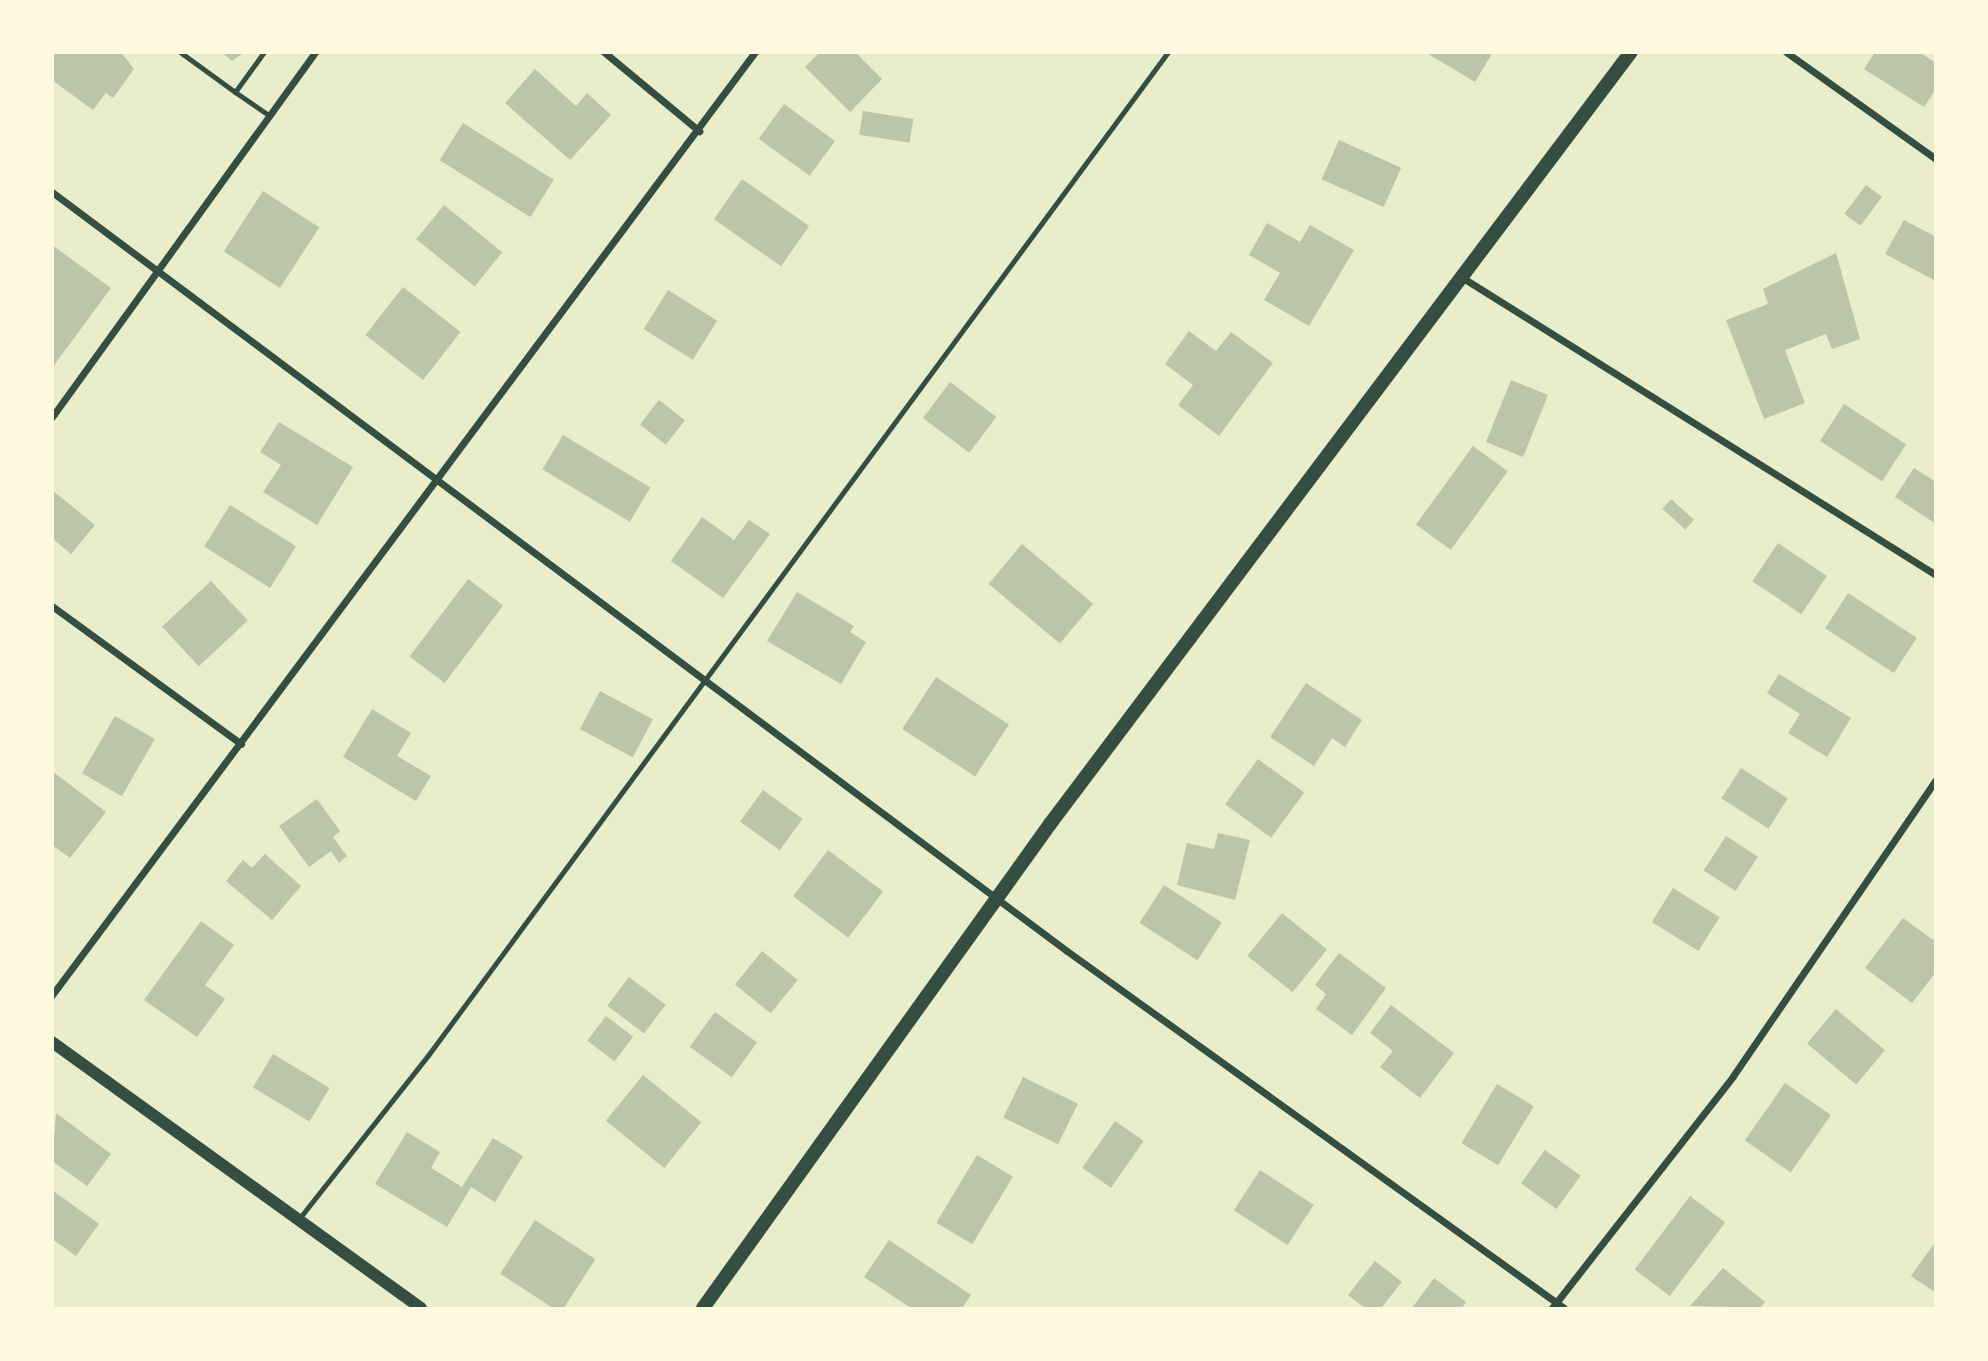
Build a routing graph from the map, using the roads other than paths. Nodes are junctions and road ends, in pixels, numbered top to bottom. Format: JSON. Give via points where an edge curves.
{"nodes":[{"id":1,"x":180,"y":52,"type":"edge"},
{"id":2,"x":264,"y":52,"type":"edge"},
{"id":3,"x":316,"y":52,"type":"edge"},
{"id":4,"x":604,"y":52,"type":"edge"},
{"id":5,"x":755,"y":52,"type":"edge"},
{"id":6,"x":1168,"y":52,"type":"edge"},
{"id":7,"x":1631,"y":52,"type":"edge"},
{"id":8,"x":1786,"y":52,"type":"edge"},
{"id":9,"x":235,"y":92,"type":"junction"},
{"id":10,"x":270,"y":116,"type":"junction"},
{"id":11,"x":699,"y":131,"type":"junction"},
{"id":12,"x":1936,"y":159,"type":"edge"},
{"id":13,"x":52,"y":192,"type":"edge"},
{"id":14,"x":159,"y":269,"type":"junction"},
{"id":15,"x":1463,"y":278,"type":"junction"},
{"id":16,"x":52,"y":417,"type":"edge"},
{"id":17,"x":440,"y":479,"type":"junction"},
{"id":18,"x":1936,"y":575,"type":"edge"},
{"id":19,"x":52,"y":606,"type":"edge"},
{"id":20,"x":702,"y":678,"type":"junction"},
{"id":21,"x":241,"y":744,"type":"junction"},
{"id":22,"x":1936,"y":779,"type":"edge"},
{"id":23,"x":999,"y":895,"type":"junction"},
{"id":24,"x":52,"y":995,"type":"edge"},
{"id":25,"x":52,"y":1042,"type":"edge"},
{"id":26,"x":298,"y":1220,"type":"junction"},
{"id":27,"x":1554,"y":1306,"type":"edge"},
{"id":28,"x":421,"y":1308,"type":"edge"},
{"id":29,"x":703,"y":1308,"type":"edge"},
{"id":30,"x":1564,"y":1308,"type":"edge"}],
"edges":[{"from":1,"to":9,"type":"lane"},
{"from":2,"to":9,"type":"lane"},
{"from":3,"to":10,"type":"street"},
{"from":4,"to":11,"type":"street"},
{"from":5,"to":11,"type":"street"},
{"from":6,"to":20,"type":"lane"},
{"from":7,"to":15,"type":"main road"},
{"from":8,"to":12,"type":"street"},
{"from":9,"to":10,"type":"lane"},
{"from":10,"to":14,"type":"street"},
{"from":11,"to":17,"type":"street"},
{"from":13,"to":14,"type":"street"},
{"from":14,"to":16,"type":"street"},
{"from":14,"to":17,"type":"street"},
{"from":15,"to":18,"type":"street"},
{"from":15,"to":23,"type":"main road"},
{"from":17,"to":20,"type":"street"},
{"from":17,"to":21,"type":"street"},
{"from":19,"to":21,"type":"street"},
{"from":20,"to":23,"type":"street"},
{"from":20,"to":26,"type":"lane","via":[[429,1054]]},
{"from":21,"to":24,"type":"street"},
{"from":22,"to":27,"type":"street","via":[[1733,1076]]},
{"from":23,"to":27,"type":"street","via":[[1067,951]]},
{"from":23,"to":29,"type":"main road"},
{"from":25,"to":26,"type":"street"},
{"from":26,"to":28,"type":"street"},
{"from":27,"to":30,"type":"street"}]}
